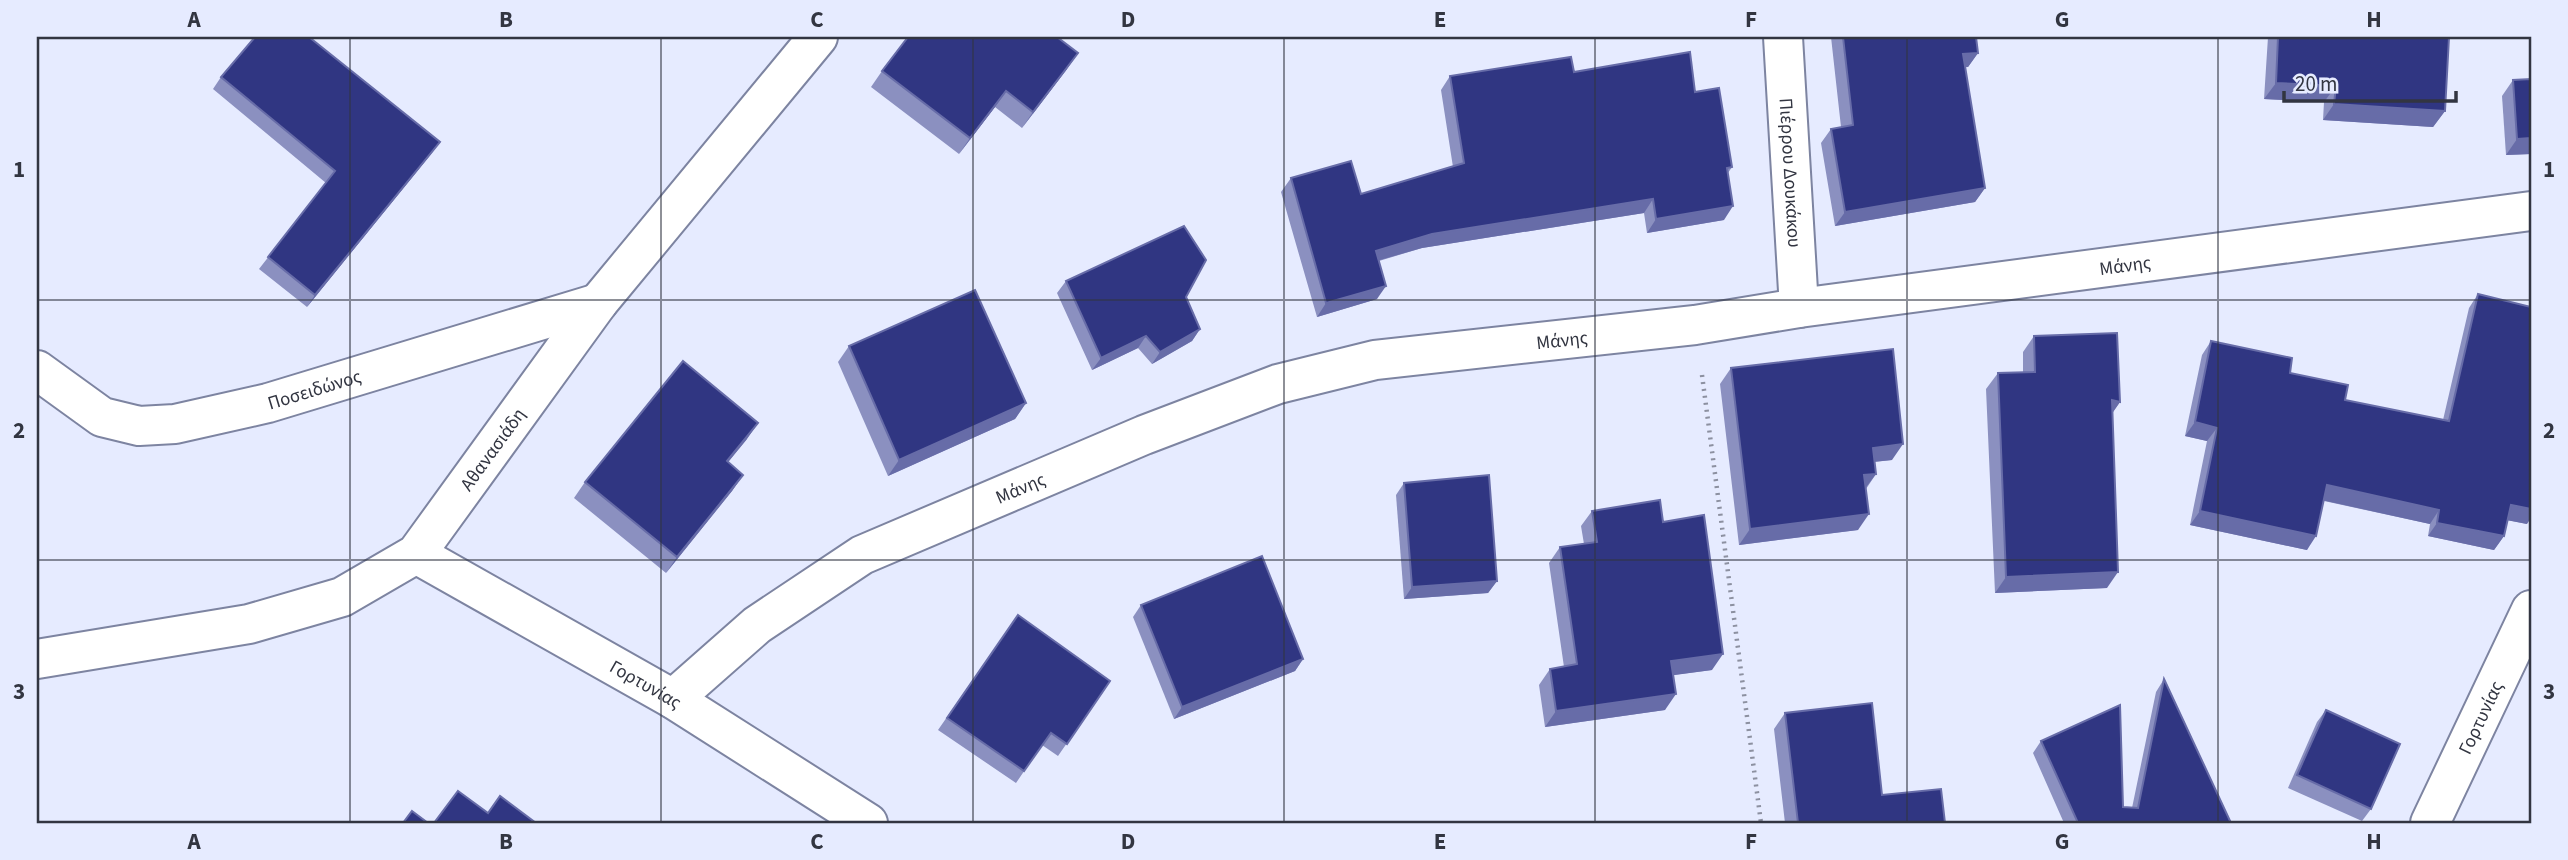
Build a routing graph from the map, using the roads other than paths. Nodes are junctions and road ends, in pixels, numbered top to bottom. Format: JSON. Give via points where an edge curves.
{"nodes":[{"id":1,"x":818,"y":37,"type":"edge"},
{"id":2,"x":1783,"y":37,"type":"edge"},
{"id":3,"x":2531,"y":211,"type":"edge"},
{"id":4,"x":598,"y":303,"type":"junction"},
{"id":5,"x":1798,"y":308,"type":"junction"},
{"id":6,"x":37,"y":370,"type":"edge"},
{"id":7,"x":416,"y":554,"type":"junction"},
{"id":8,"x":2531,"y":610,"type":"edge"},
{"id":9,"x":37,"y":659,"type":"edge"},
{"id":10,"x":673,"y":699,"type":"junction"},
{"id":11,"x":868,"y":823,"type":"edge"},
{"id":12,"x":2430,"y":823,"type":"edge"}],
"edges":[{"from":1,"to":4,"type":"street","name":"Αθανασιάδη"},
{"from":2,"to":5,"type":"street","name":"Πιέρρου Δουκάκου"},
{"from":3,"to":5,"type":"street","name":"Μάνης"},
{"from":4,"to":6,"type":"street","name":"Ποσειδώνος","via":[[268,403],[175,424],[139,426],[102,417]]},
{"from":4,"to":7,"type":"street","name":"Αθανασιάδη"},
{"from":5,"to":10,"type":"street","name":"Μάνης","via":[[1695,325],[1375,360],[1278,384],[1144,435],[862,555],[757,625]]},
{"from":7,"to":9,"type":"street","name":"Αθανασιάδη","via":[[342,597],[248,624]]},
{"from":7,"to":10,"type":"street","name":"Γορτυνίας"},
{"from":8,"to":12,"type":"street","name":"Γορτυνίας"},
{"from":10,"to":11,"type":"street","name":"Γορτυνίας"}]}
